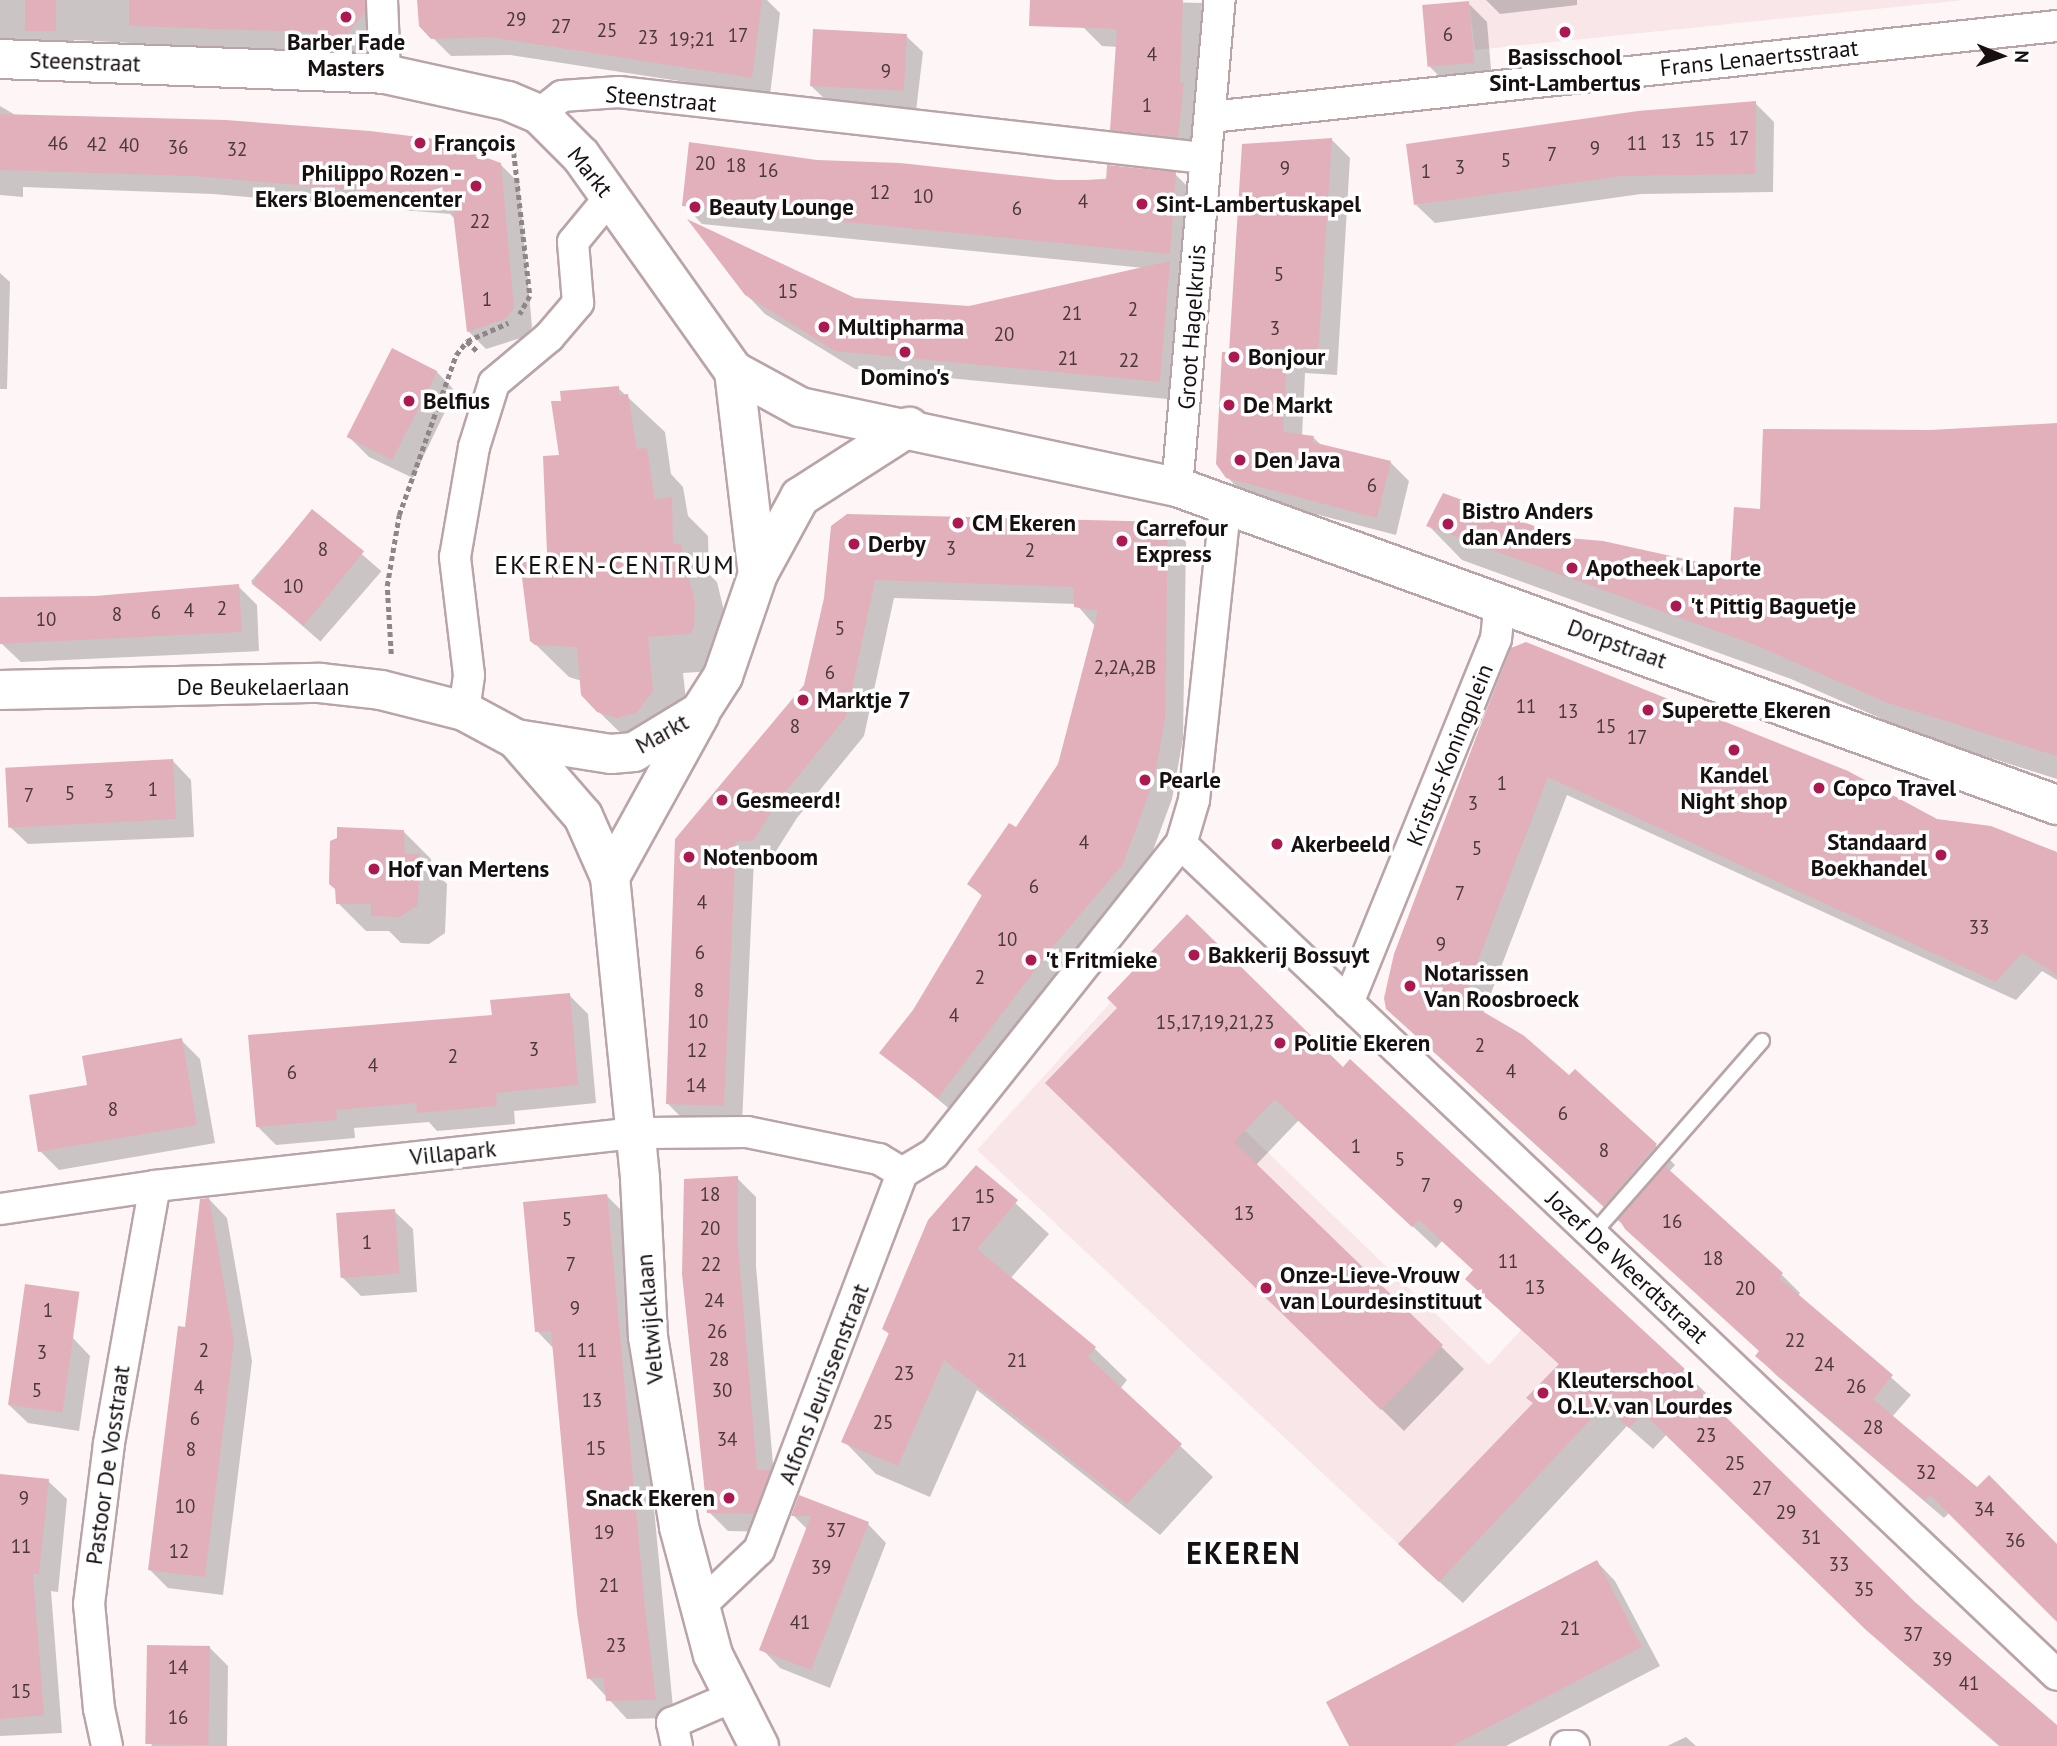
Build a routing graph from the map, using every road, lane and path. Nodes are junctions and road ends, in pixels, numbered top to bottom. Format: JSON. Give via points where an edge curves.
{"nodes":[{"id":1,"x":382,"y":0,"type":"edge"},
{"id":2,"x":1220,"y":0,"type":"edge"},
{"id":3,"x":2057,"y":26,"type":"edge"},
{"id":4,"x":0,"y":59,"type":"edge"},
{"id":5,"x":385,"y":74,"type":"junction"},
{"id":6,"x":539,"y":114,"type":"junction"},
{"id":7,"x":1211,"y":117,"type":"junction"},
{"id":8,"x":1204,"y":158,"type":"junction"},
{"id":9,"x":610,"y":197,"type":"junction"},
{"id":10,"x":734,"y":371,"type":"junction"},
{"id":11,"x":909,"y":427,"type":"junction"},
{"id":12,"x":1177,"y":486,"type":"junction"},
{"id":13,"x":1226,"y":503,"type":"junction"},
{"id":14,"x":758,"y":574,"type":"junction"},
{"id":15,"x":1500,"y":600,"type":"junction"},
{"id":16,"x":0,"y":690,"type":"edge"},
{"id":17,"x":464,"y":712,"type":"junction"},
{"id":18,"x":700,"y":712,"type":"junction"},
{"id":19,"x":516,"y":739,"type":"junction"},
{"id":20,"x":2057,"y":804,"type":"edge"},
{"id":21,"x":1181,"y":844,"type":"junction"},
{"id":22,"x":610,"y":877,"type":"junction"},
{"id":23,"x":1348,"y":1003,"type":"junction"},
{"id":24,"x":1762,"y":1041,"type":"dead end"},
{"id":25,"x":636,"y":1133,"type":"junction"},
{"id":26,"x":902,"y":1173,"type":"junction"},
{"id":27,"x":155,"y":1186,"type":"junction"},
{"id":28,"x":0,"y":1209,"type":"edge"},
{"id":29,"x":1592,"y":1234,"type":"junction"},
{"id":30,"x":698,"y":1608,"type":"junction"},
{"id":31,"x":2057,"y":1675,"type":"edge"},
{"id":32,"x":732,"y":1697,"type":"junction"},
{"id":33,"x":107,"y":1746,"type":"edge"},
{"id":34,"x":677,"y":1746,"type":"edge"},
{"id":35,"x":759,"y":1746,"type":"edge"}],
"edges":[{"from":1,"to":5,"type":"street"},
{"from":2,"to":7,"type":"street","name":"Groot Hagelkruis"},
{"from":3,"to":7,"type":"street","name":"Frans Lenaertsstraat"},
{"from":4,"to":5,"type":"main road","name":"Steenstraat"},
{"from":5,"to":6,"type":"main road","name":"Steenstraat","via":[[508,101]]},
{"from":6,"to":8,"type":"street","name":"Steenstraat","via":[[562,96],[619,92]]},
{"from":6,"to":9,"type":"main road","name":"Markt","via":[[580,156]]},
{"from":7,"to":8,"type":"street","name":"Groot Hagelkruis"},
{"from":8,"to":12,"type":"street","name":"Groot Hagelkruis"},
{"from":9,"to":10,"type":"main road","name":"Markt"},
{"from":9,"to":17,"type":"street","via":[[573,242],[578,303],[549,337],[494,383],[474,447],[456,557],[469,675]]},
{"from":10,"to":11,"type":"main road","name":"Markt","via":[[800,407]]},
{"from":10,"to":14,"type":"main road","name":"Markt"},
{"from":11,"to":12,"type":"main road","name":"Markt"},
{"from":11,"to":14,"type":"main road","name":"Markt","via":[[800,497]]},
{"from":12,"to":13,"type":"main road","name":"Dorpstraat"},
{"from":13,"to":15,"type":"main road","name":"Dorpstraat"},
{"from":13,"to":21,"type":"street","via":[[1194,800]]},
{"from":14,"to":18,"type":"main road","name":"Markt","via":[[723,677]]},
{"from":15,"to":20,"type":"main road","name":"Dorpstraat"},
{"from":15,"to":23,"type":"street","name":"Kristus-Koningplein","via":[[1496,639]]},
{"from":16,"to":17,"type":"main road","name":"De Beukelaerlaan","via":[[320,683],[381,690]]},
{"from":17,"to":19,"type":"main road","name":"De Beukelaerlaan"},
{"from":18,"to":19,"type":"main road","name":"Markt","via":[[634,752],[611,754]]},
{"from":18,"to":22,"type":"main road"},
{"from":19,"to":22,"type":"main road","name":"Veltwijcklaan","via":[[583,816]]},
{"from":21,"to":23,"type":"street"},
{"from":21,"to":26,"type":"street","via":[[934,1154]]},
{"from":22,"to":25,"type":"main road","name":"Veltwijcklaan"},
{"from":23,"to":29,"type":"street","name":"Jozef De Weerdtstraat"},
{"from":24,"to":29,"type":"lane"},
{"from":25,"to":26,"type":"street","name":"Villapark","via":[[747,1132],[879,1159]]},
{"from":25,"to":27,"type":"street","name":"Villapark"},
{"from":25,"to":30,"type":"main road","name":"Veltwijcklaan","via":[[648,1337]]},
{"from":26,"to":30,"type":"street","name":"Alfons Jeurissenstraat","via":[[759,1550]]},
{"from":27,"to":28,"type":"street","name":"Villapark"},
{"from":27,"to":33,"type":"street","name":"Pastoor De Vosstraat","via":[[108,1443],[89,1604]]},
{"from":29,"to":31,"type":"street","name":"Jozef De Weerdtstraat"},
{"from":30,"to":32,"type":"main road","name":"Veltwijcklaan"},
{"from":32,"to":34,"type":"street","via":[[672,1723]]},
{"from":32,"to":35,"type":"main road","name":"Veltwijcklaan"}]}
